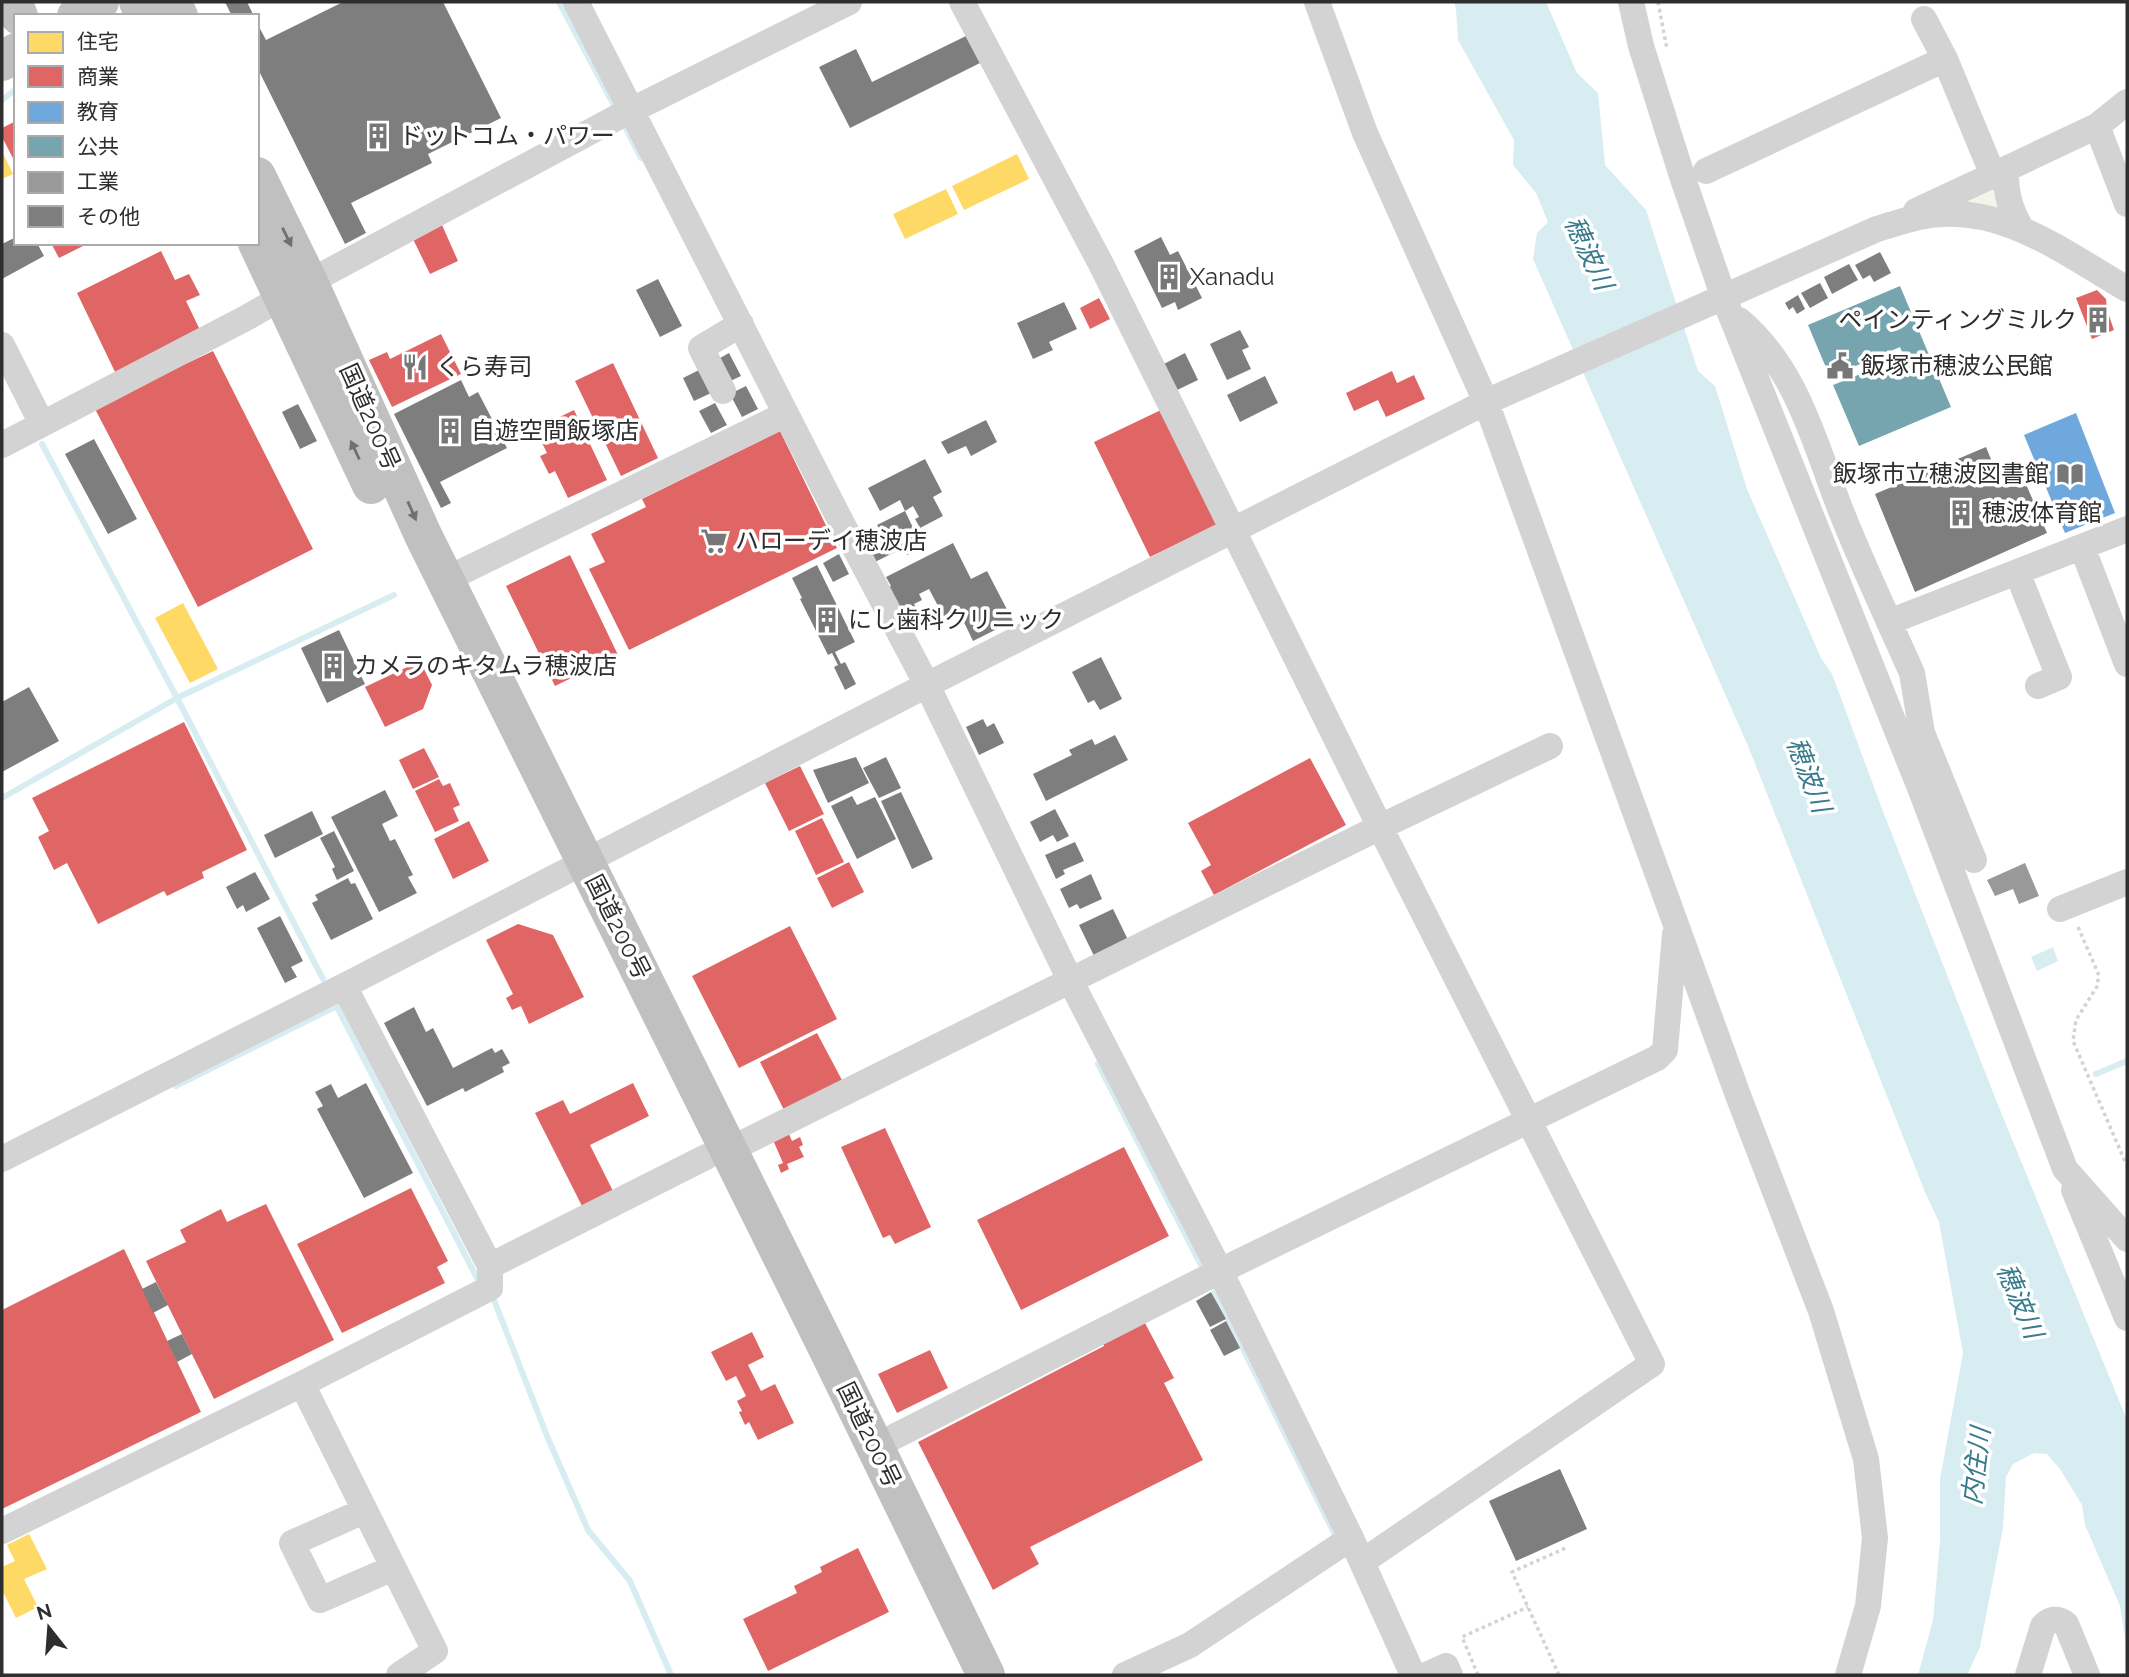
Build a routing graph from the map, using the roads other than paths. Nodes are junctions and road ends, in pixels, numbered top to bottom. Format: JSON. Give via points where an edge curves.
{"nodes":[{"id":1,"x":100,"y":2,"type":"edge"},
{"id":2,"x":576,"y":2,"type":"edge"},
{"id":3,"x":849,"y":2,"type":"edge"},
{"id":4,"x":962,"y":2,"type":"edge"},
{"id":5,"x":1317,"y":2,"type":"edge"},
{"id":6,"x":1631,"y":2,"type":"edge"},
{"id":7,"x":79,"y":14,"type":"edge"},
{"id":8,"x":1924,"y":19,"type":"dead end"},
{"id":9,"x":1945,"y":59,"type":"junction"},
{"id":10,"x":2127,"y":102,"type":"edge"},
{"id":11,"x":623,"y":114,"type":"junction"},
{"id":12,"x":2097,"y":126,"type":"junction"},
{"id":13,"x":1706,"y":171,"type":"dead end"},
{"id":14,"x":1999,"y":172,"type":"junction"},
{"id":15,"x":259,"y":182,"type":"edge"},
{"id":16,"x":2127,"y":204,"type":"edge"},
{"id":17,"x":2021,"y":228,"type":"junction"},
{"id":18,"x":1877,"y":229,"type":"junction"},
{"id":19,"x":259,"y":245,"type":"edge"},
{"id":20,"x":297,"y":289,"type":"junction"},
{"id":21,"x":2127,"y":289,"type":"edge"},
{"id":22,"x":1724,"y":304,"type":"junction"},
{"id":23,"x":733,"y":329,"type":"junction"},
{"id":24,"x":2,"y":345,"type":"edge"},
{"id":25,"x":723,"y":391,"type":"dead end"},
{"id":26,"x":1486,"y":402,"type":"junction"},
{"id":27,"x":786,"y":414,"type":"junction"},
{"id":28,"x":42,"y":424,"type":"junction"},
{"id":29,"x":2,"y":445,"type":"edge"},
{"id":30,"x":2127,"y":529,"type":"edge"},
{"id":31,"x":1231,"y":531,"type":"junction"},
{"id":32,"x":2082,"y":547,"type":"junction"},
{"id":33,"x":2017,"y":572,"type":"junction"},
{"id":34,"x":445,"y":580,"type":"junction"},
{"id":35,"x":1889,"y":622,"type":"junction"},
{"id":36,"x":2127,"y":664,"type":"edge"},
{"id":37,"x":927,"y":685,"type":"junction"},
{"id":38,"x":2038,"y":686,"type":"dead end"},
{"id":39,"x":1550,"y":746,"type":"dead end"},
{"id":40,"x":1923,"y":796,"type":"junction"},
{"id":41,"x":1380,"y":827,"type":"junction"},
{"id":42,"x":1964,"y":836,"type":"junction"},
{"id":43,"x":1974,"y":860,"type":"dead end"},
{"id":44,"x":575,"y":868,"type":"junction"},
{"id":45,"x":2127,"y":882,"type":"edge"},
{"id":46,"x":2064,"y":907,"type":"road end"},
{"id":47,"x":1676,"y":926,"type":"junction"},
{"id":48,"x":1070,"y":981,"type":"junction"},
{"id":49,"x":344,"y":986,"type":"junction"},
{"id":50,"x":1528,"y":1121,"type":"junction"},
{"id":51,"x":718,"y":1153,"type":"junction"},
{"id":52,"x":2,"y":1159,"type":"edge"},
{"id":53,"x":2065,"y":1168,"type":"junction"},
{"id":54,"x":2127,"y":1239,"type":"edge"},
{"id":55,"x":490,"y":1266,"type":"junction"},
{"id":56,"x":1220,"y":1271,"type":"junction"},
{"id":57,"x":2127,"y":1318,"type":"edge"},
{"id":58,"x":302,"y":1384,"type":"junction"},
{"id":59,"x":874,"y":1447,"type":"junction"},
{"id":60,"x":364,"y":1511,"type":"junction"},
{"id":61,"x":2,"y":1531,"type":"edge"},
{"id":62,"x":1357,"y":1550,"type":"junction"},
{"id":63,"x":393,"y":1568,"type":"junction"},
{"id":64,"x":399,"y":1675,"type":"edge"},
{"id":65,"x":960,"y":1675,"type":"edge"},
{"id":66,"x":986,"y":1675,"type":"edge"},
{"id":67,"x":1125,"y":1675,"type":"edge"},
{"id":68,"x":1413,"y":1675,"type":"edge"},
{"id":69,"x":1426,"y":1675,"type":"edge"},
{"id":70,"x":1450,"y":1675,"type":"edge"},
{"id":71,"x":1847,"y":1675,"type":"edge"},
{"id":72,"x":2028,"y":1675,"type":"edge"},
{"id":73,"x":2087,"y":1675,"type":"edge"}],
"edges":[{"from":1,"to":7,"type":"highway"},
{"from":2,"to":11,"type":"street"},
{"from":3,"to":11,"type":"street"},
{"from":4,"to":31,"type":"street","via":[[1101,264]]},
{"from":5,"to":26,"type":"street","via":[[1365,133]]},
{"from":6,"to":22,"type":"street","via":[[1653,86]]},
{"from":8,"to":9,"type":"street"},
{"from":9,"to":13,"type":"street"},
{"from":9,"to":14,"type":"street"},
{"from":10,"to":12,"type":"street"},
{"from":11,"to":20,"type":"street"},
{"from":11,"to":23,"type":"street"},
{"from":12,"to":14,"type":"street"},
{"from":12,"to":16,"type":"street"},
{"from":14,"to":17,"type":"street"},
{"from":14,"to":18,"type":"street"},
{"from":15,"to":20,"type":"highway","name":"国道200号","one_way":true},
{"from":17,"to":18,"type":"street","via":[[1963,215],[1921,216]]},
{"from":17,"to":21,"type":"street"},
{"from":18,"to":22,"type":"street"},
{"from":19,"to":20,"type":"highway","name":"国道200号"},
{"from":20,"to":28,"type":"street"},
{"from":20,"to":34,"type":"highway","name":"国道200号","one_way":true},
{"from":44,"to":20,"type":"highway","name":"国道200号","one_way":true,"via":[[506,748],[390,526]]},
{"from":22,"to":26,"type":"street"},
{"from":22,"to":35,"type":"street","via":[[1766,348],[1791,383]]},
{"from":22,"to":40,"type":"street"},
{"from":23,"to":25,"type":"street","via":[[701,348]]},
{"from":23,"to":27,"type":"street"},
{"from":24,"to":28,"type":"street"},
{"from":26,"to":31,"type":"street"},
{"from":26,"to":47,"type":"street"},
{"from":27,"to":34,"type":"street"},
{"from":27,"to":37,"type":"street"},
{"from":28,"to":29,"type":"street"},
{"from":30,"to":32,"type":"street"},
{"from":31,"to":37,"type":"street"},
{"from":31,"to":41,"type":"street"},
{"from":32,"to":33,"type":"street"},
{"from":32,"to":36,"type":"street"},
{"from":33,"to":35,"type":"street"},
{"from":33,"to":38,"type":"street","via":[[2059,677]]},
{"from":34,"to":44,"type":"highway","name":"国道200号"},
{"from":35,"to":42,"type":"street","via":[[1912,673],[1922,733]]},
{"from":37,"to":44,"type":"street"},
{"from":37,"to":48,"type":"street"},
{"from":39,"to":41,"type":"street"},
{"from":40,"to":42,"type":"street"},
{"from":40,"to":53,"type":"street"},
{"from":41,"to":48,"type":"street"},
{"from":41,"to":50,"type":"street"},
{"from":42,"to":43,"type":"street"},
{"from":44,"to":49,"type":"street"},
{"from":44,"to":51,"type":"highway","name":"国道200号"},
{"from":45,"to":46,"type":"street"},
{"from":47,"to":50,"type":"street","via":[[1665,1050]]},
{"from":47,"to":71,"type":"street","via":[[1821,1311],[1866,1459],[1875,1538],[1868,1606]]},
{"from":48,"to":51,"type":"street"},
{"from":48,"to":56,"type":"street"},
{"from":49,"to":52,"type":"street"},
{"from":49,"to":55,"type":"street"},
{"from":50,"to":56,"type":"street"},
{"from":50,"to":62,"type":"street","via":[[1652,1364]]},
{"from":51,"to":55,"type":"street"},
{"from":51,"to":59,"type":"highway","name":"国道200号"},
{"from":51,"to":65,"type":"highway","name":"国道200号"},
{"from":53,"to":54,"type":"street"},
{"from":53,"to":57,"type":"street"},
{"from":55,"to":58,"type":"street","via":[[490,1289]]},
{"from":56,"to":59,"type":"street"},
{"from":56,"to":62,"type":"street"},
{"from":58,"to":60,"type":"street"},
{"from":58,"to":61,"type":"street"},
{"from":59,"to":66,"type":"highway","name":"国道200号"},
{"from":60,"to":63,"type":"street"},
{"from":60,"to":63,"type":"street","via":[[292,1544],[320,1601]]},
{"from":62,"to":67,"type":"street","via":[[1190,1645]]},
{"from":62,"to":68,"type":"street"},
{"from":63,"to":64,"type":"street","via":[[435,1651]]},
{"from":69,"to":70,"type":"street","via":[[1446,1667]]},
{"from":72,"to":73,"type":"street","via":[[2043,1626],[2054,1619],[2066,1624]]}]}
